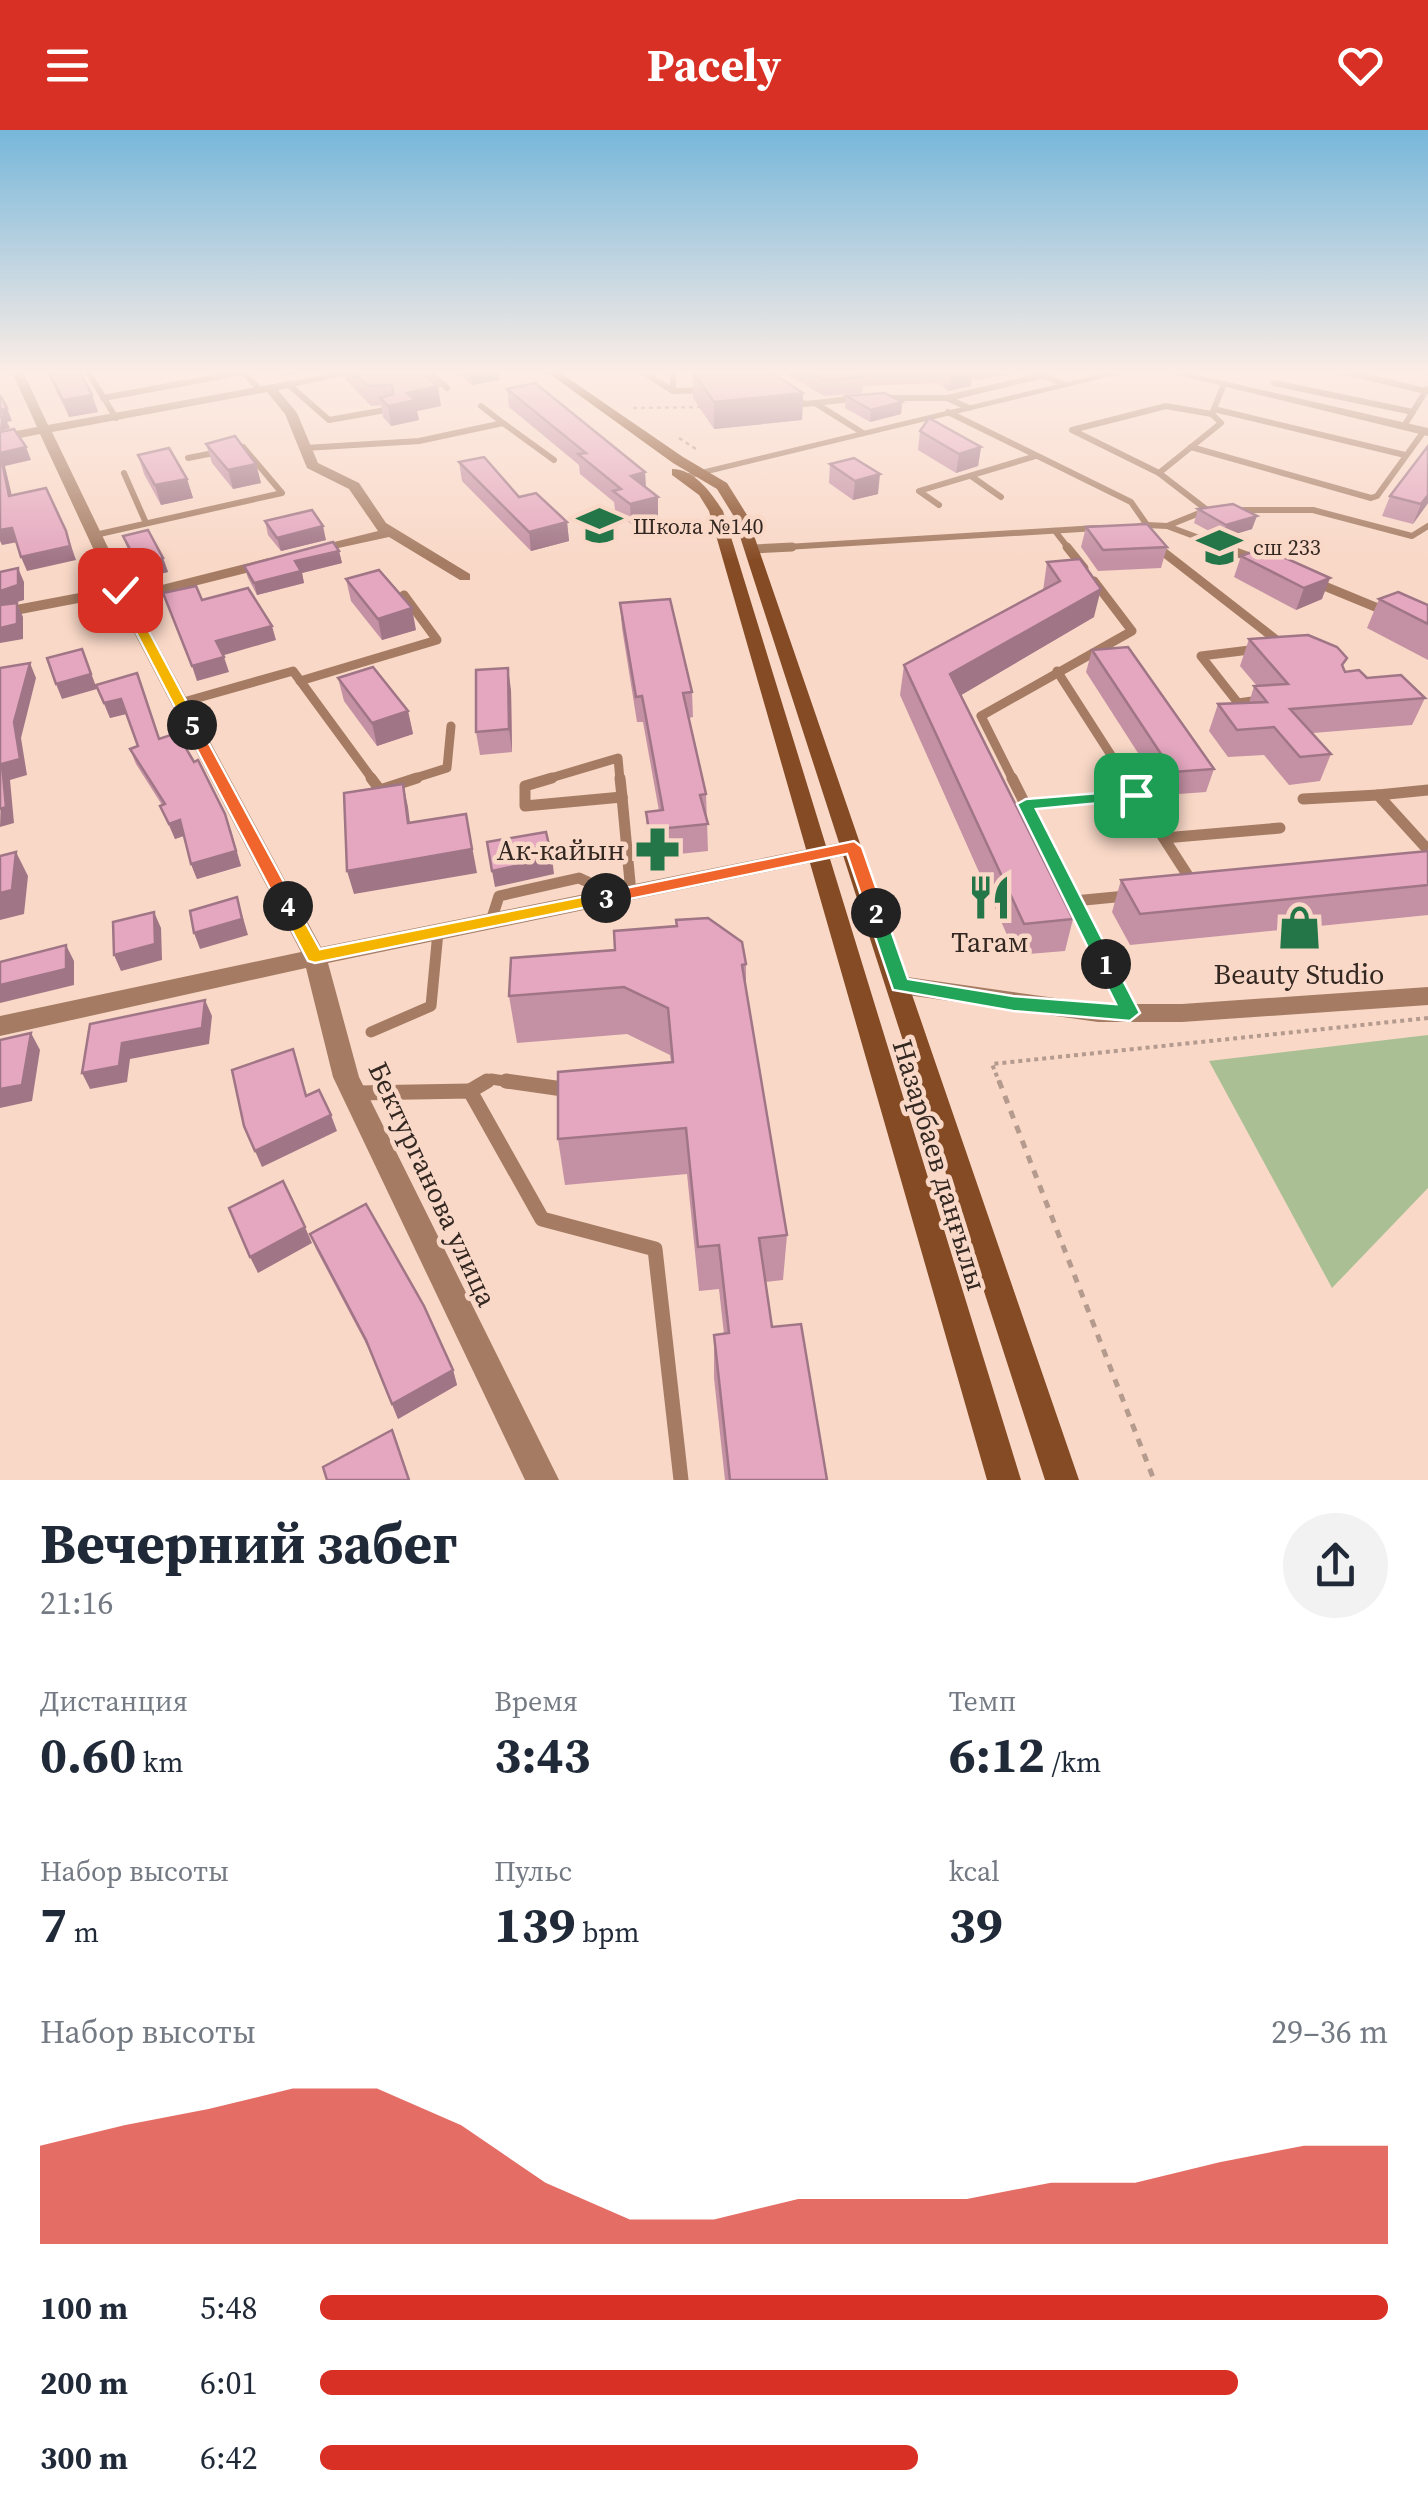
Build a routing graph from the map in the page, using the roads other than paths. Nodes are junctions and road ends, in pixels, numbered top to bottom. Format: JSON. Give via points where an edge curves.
{"nodes":[{"id":1,"x":47,"y":435,"type":"edge"},
{"id":2,"x":300,"y":435,"type":"edge"},
{"id":3,"x":444,"y":435,"type":"edge"},
{"id":4,"x":523,"y":435,"type":"edge"},
{"id":5,"x":632,"y":435,"type":"edge"},
{"id":6,"x":638,"y":435,"type":"edge"},
{"id":7,"x":855,"y":435,"type":"edge"},
{"id":8,"x":1000,"y":435,"type":"edge"},
{"id":9,"x":1082,"y":435,"type":"edge"},
{"id":10,"x":1206,"y":435,"type":"edge"},
{"id":11,"x":1316,"y":435,"type":"edge"},
{"id":12,"x":1422,"y":435,"type":"edge"},
{"id":13,"x":1192,"y":446,"type":"junction"},
{"id":14,"x":305,"y":448,"type":"junction"},
{"id":15,"x":1406,"y":455,"type":"junction"},
{"id":16,"x":1037,"y":456,"type":"junction"},
{"id":17,"x":188,"y":458,"type":"dead end"},
{"id":18,"x":554,"y":460,"type":"dead end"},
{"id":19,"x":124,"y":473,"type":"dead end"},
{"id":20,"x":1159,"y":473,"type":"junction"},
{"id":21,"x":691,"y":474,"type":"junction"},
{"id":22,"x":971,"y":476,"type":"junction"},
{"id":23,"x":1001,"y":497,"type":"dead end"},
{"id":24,"x":939,"y":505,"type":"dead end"},
{"id":25,"x":1207,"y":510,"type":"junction"},
{"id":26,"x":146,"y":523,"type":"junction"},
{"id":27,"x":1148,"y":525,"type":"junction"},
{"id":28,"x":1167,"y":526,"type":"junction"},
{"id":29,"x":1428,"y":526,"type":"edge"},
{"id":30,"x":1112,"y":527,"type":"edge"},
{"id":31,"x":1055,"y":531,"type":"junction"},
{"id":32,"x":390,"y":532,"type":"junction"},
{"id":33,"x":94,"y":535,"type":"junction"},
{"id":34,"x":754,"y":549,"type":"junction"},
{"id":35,"x":296,"y":556,"type":"edge"},
{"id":36,"x":277,"y":561,"type":"edge"},
{"id":37,"x":1260,"y":562,"type":"edge"},
{"id":38,"x":465,"y":576,"type":"dead end"},
{"id":39,"x":1298,"y":576,"type":"edge"},
{"id":40,"x":123,"y":595,"type":"junction"},
{"id":41,"x":404,"y":595,"type":"edge"},
{"id":42,"x":0,"y":614,"type":"edge"},
{"id":43,"x":1400,"y":618,"type":"edge"},
{"id":44,"x":1284,"y":646,"type":"junction"},
{"id":45,"x":1300,"y":652,"type":"edge"},
{"id":46,"x":1057,"y":671,"type":"junction"},
{"id":47,"x":300,"y":681,"type":"junction"},
{"id":48,"x":1262,"y":700,"type":"edge"},
{"id":49,"x":180,"y":702,"type":"junction"},
{"id":50,"x":451,"y":726,"type":"dead end"},
{"id":51,"x":1428,"y":790,"type":"edge"},
{"id":52,"x":1136,"y":795,"type":"junction"},
{"id":53,"x":1378,"y":795,"type":"junction"},
{"id":54,"x":622,"y":798,"type":"junction"},
{"id":55,"x":1302,"y":799,"type":"dead end"},
{"id":56,"x":1026,"y":804,"type":"junction"},
{"id":57,"x":1280,"y":828,"type":"dead end"},
{"id":58,"x":1164,"y":838,"type":"junction"},
{"id":59,"x":854,"y":847,"type":"junction"},
{"id":60,"x":1428,"y":850,"type":"edge"},
{"id":61,"x":815,"y":854,"type":"junction"},
{"id":62,"x":1216,"y":888,"type":"edge"},
{"id":63,"x":1197,"y":890,"type":"junction"},
{"id":64,"x":1180,"y":891,"type":"edge"},
{"id":65,"x":624,"y":894,"type":"junction"},
{"id":66,"x":1144,"y":894,"type":"edge"},
{"id":67,"x":1074,"y":901,"type":"junction"},
{"id":68,"x":438,"y":932,"type":"junction"},
{"id":69,"x":315,"y":956,"type":"junction"},
{"id":70,"x":900,"y":985,"type":"junction"},
{"id":71,"x":1428,"y":996,"type":"edge"},
{"id":72,"x":1130,"y":1013,"type":"junction"},
{"id":73,"x":0,"y":1026,"type":"edge"},
{"id":74,"x":371,"y":1032,"type":"dead end"},
{"id":75,"x":470,"y":1091,"type":"junction"},
{"id":76,"x":587,"y":1092,"type":"edge"},
{"id":77,"x":354,"y":1093,"type":"junction"},
{"id":78,"x":542,"y":1480,"type":"edge"},
{"id":79,"x":681,"y":1480,"type":"edge"},
{"id":80,"x":1004,"y":1480,"type":"edge"},
{"id":81,"x":1062,"y":1480,"type":"edge"}],
"edges":[{"from":1,"to":33,"type":"street","name":"Бектурганова улица"},
{"from":2,"to":14,"type":"street"},
{"from":3,"to":14,"type":"lane"},
{"from":4,"to":18,"type":"lane"},
{"from":5,"to":21,"type":"main road","name":"Назарбаев даңғылы"},
{"from":6,"to":21,"type":"main road"},
{"from":7,"to":21,"type":"street"},
{"from":8,"to":16,"type":"lane"},
{"from":9,"to":20,"type":"lane"},
{"from":10,"to":13,"type":"lane"},
{"from":11,"to":15,"type":"lane"},
{"from":12,"to":15,"type":"lane"},
{"from":13,"to":15,"type":"lane","via":[[1371,498]]},
{"from":13,"to":20,"type":"lane"},
{"from":14,"to":32,"type":"street","via":[[312,465],[354,486]]},
{"from":16,"to":22,"type":"lane"},
{"from":16,"to":27,"type":"lane","via":[[1131,502]]},
{"from":17,"to":26,"type":"lane","via":[[243,447],[282,493]]},
{"from":19,"to":26,"type":"lane"},
{"from":20,"to":25,"type":"lane"},
{"from":21,"to":34,"type":"main road","name":"Назарбаев даңғылы","via":[[725,489]]},
{"from":21,"to":61,"type":"main road","name":"Назарбаев даңғылы","via":[[716,510]]},
{"from":22,"to":23,"type":"lane"},
{"from":22,"to":24,"type":"lane","via":[[919,492]]},
{"from":25,"to":28,"type":"lane"},
{"from":25,"to":29,"type":"lane","via":[[1313,510],[1412,536]]},
{"from":26,"to":33,"type":"lane"},
{"from":27,"to":28,"type":"lane"},
{"from":27,"to":44,"type":"lane","via":[[1130,526]]},
{"from":28,"to":37,"type":"lane"},
{"from":30,"to":31,"type":"lane"},
{"from":31,"to":34,"type":"lane"},
{"from":31,"to":46,"type":"lane","via":[[1132,631]]},
{"from":32,"to":35,"type":"street"},
{"from":32,"to":38,"type":"street"},
{"from":33,"to":40,"type":"street","name":"Бектурганова улица"},
{"from":34,"to":59,"type":"main road","name":"Назарбаев даңғылы"},
{"from":36,"to":40,"type":"street"},
{"from":39,"to":43,"type":"lane"},
{"from":40,"to":42,"type":"street"},
{"from":40,"to":49,"type":"street","name":"Бектурганова улица"},
{"from":41,"to":47,"type":"lane","via":[[437,640]]},
{"from":44,"to":45,"type":"lane"},
{"from":44,"to":48,"type":"lane","via":[[1201,656],[1238,702]]},
{"from":46,"to":52,"type":"lane"},
{"from":46,"to":56,"type":"lane","via":[[981,716]]},
{"from":47,"to":49,"type":"lane","via":[[293,671]]},
{"from":47,"to":50,"type":"lane","via":[[380,790],[447,768]]},
{"from":49,"to":69,"type":"street","name":"Бектурганова улица"},
{"from":51,"to":53,"type":"lane"},
{"from":52,"to":56,"type":"lane"},
{"from":52,"to":58,"type":"lane"},
{"from":53,"to":55,"type":"lane"},
{"from":53,"to":60,"type":"lane"},
{"from":54,"to":54,"type":"lane","via":[[618,758],[525,786],[525,806]]},
{"from":54,"to":65,"type":"lane"},
{"from":56,"to":67,"type":"lane"},
{"from":57,"to":58,"type":"lane"},
{"from":58,"to":63,"type":"lane"},
{"from":59,"to":61,"type":"street"},
{"from":59,"to":70,"type":"main road","name":"Назарбаев даңғылы"},
{"from":61,"to":65,"type":"street"},
{"from":61,"to":80,"type":"main road","name":"Назарбаев даңғылы"},
{"from":62,"to":63,"type":"lane"},
{"from":63,"to":64,"type":"lane"},
{"from":65,"to":68,"type":"street"},
{"from":66,"to":67,"type":"lane"},
{"from":67,"to":72,"type":"lane"},
{"from":68,"to":69,"type":"street"},
{"from":68,"to":74,"type":"lane","via":[[431,1006]]},
{"from":69,"to":73,"type":"street"},
{"from":69,"to":77,"type":"street","name":"Бектурганова улица"},
{"from":70,"to":72,"type":"street","via":[[1013,1004]]},
{"from":70,"to":81,"type":"main road","name":"Назарбаев даңғылы"},
{"from":71,"to":72,"type":"street"},
{"from":75,"to":76,"type":"lane","via":[[490,1079]]},
{"from":75,"to":77,"type":"lane"},
{"from":75,"to":79,"type":"lane","via":[[542,1220],[654,1249]]},
{"from":77,"to":78,"type":"street","name":"Бектурганова улица"}]}
